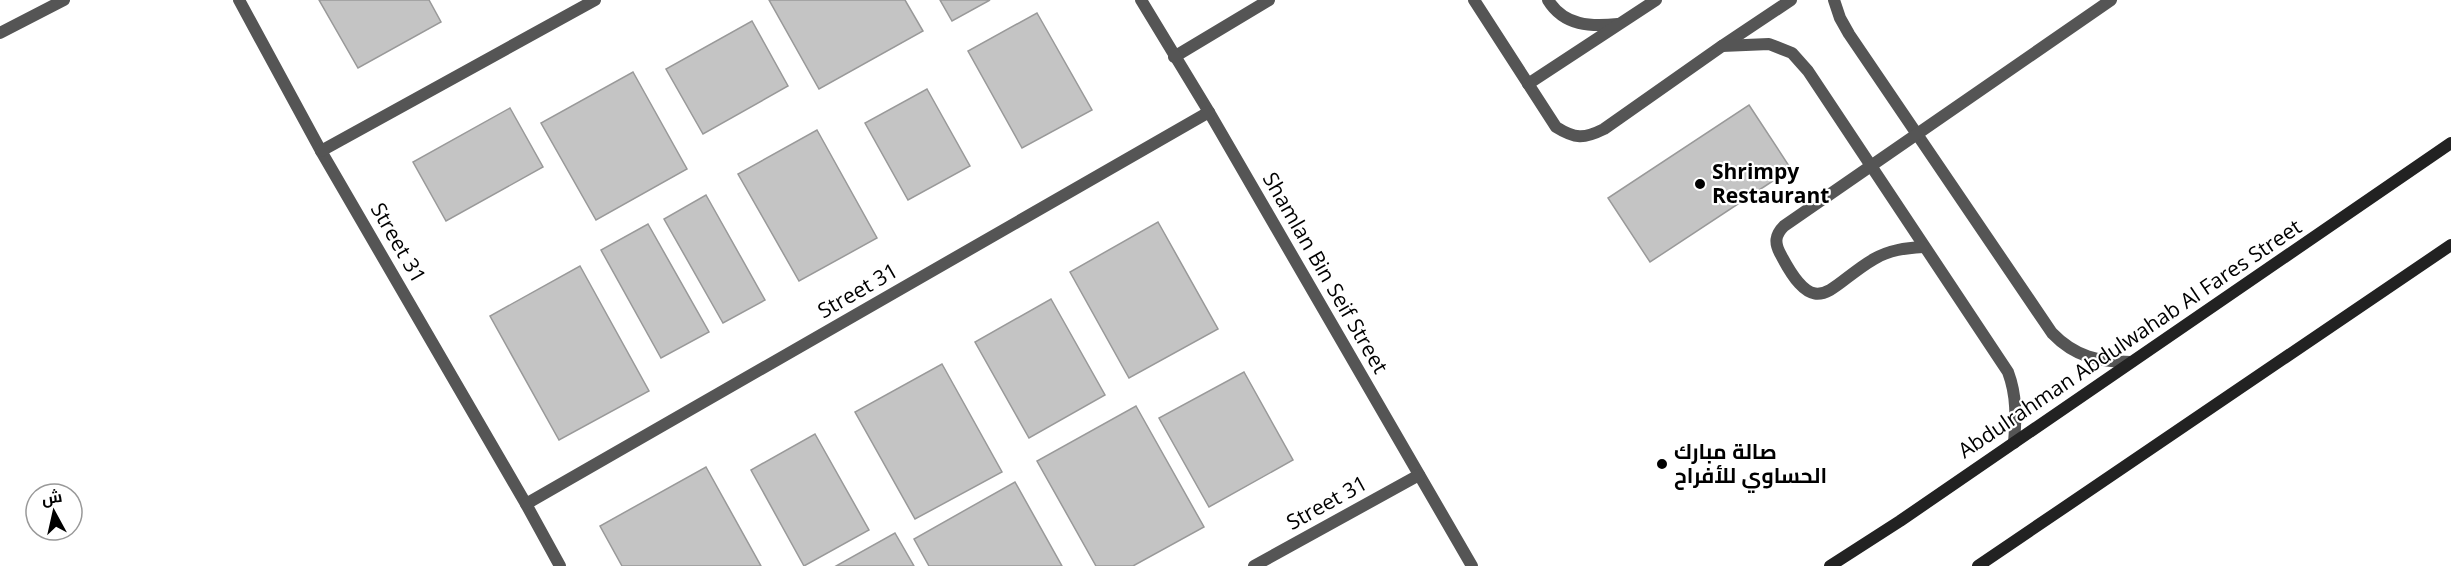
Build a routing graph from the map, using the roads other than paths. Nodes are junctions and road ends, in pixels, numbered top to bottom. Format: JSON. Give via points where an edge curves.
{"nodes":[{"id":1,"x":64,"y":0,"type":"edge"},
{"id":2,"x":239,"y":0,"type":"edge"},
{"id":3,"x":596,"y":0,"type":"edge"},
{"id":4,"x":1141,"y":0,"type":"edge"},
{"id":5,"x":1269,"y":0,"type":"edge"},
{"id":6,"x":1474,"y":0,"type":"edge"},
{"id":7,"x":1548,"y":0,"type":"edge"},
{"id":8,"x":1656,"y":0,"type":"edge"},
{"id":9,"x":1791,"y":0,"type":"edge"},
{"id":10,"x":1834,"y":0,"type":"edge"},
{"id":11,"x":2111,"y":0,"type":"edge"},
{"id":12,"x":1619,"y":24,"type":"junction"},
{"id":13,"x":0,"y":33,"type":"edge"},
{"id":14,"x":1722,"y":46,"type":"junction"},
{"id":15,"x":1174,"y":57,"type":"junction"},
{"id":16,"x":1528,"y":84,"type":"junction"},
{"id":17,"x":1209,"y":112,"type":"junction"},
{"id":18,"x":1917,"y":134,"type":"junction"},
{"id":19,"x":2451,"y":143,"type":"edge"},
{"id":20,"x":321,"y":151,"type":"junction"},
{"id":21,"x":1871,"y":166,"type":"junction"},
{"id":22,"x":2451,"y":245,"type":"edge"},
{"id":23,"x":1923,"y":248,"type":"junction"},
{"id":24,"x":2131,"y":362,"type":"junction"},
{"id":25,"x":2014,"y":443,"type":"junction"},
{"id":26,"x":1419,"y":475,"type":"junction"},
{"id":27,"x":526,"y":504,"type":"junction"},
{"id":28,"x":560,"y":566,"type":"edge"},
{"id":29,"x":1254,"y":566,"type":"edge"},
{"id":30,"x":1472,"y":566,"type":"edge"},
{"id":31,"x":1830,"y":566,"type":"edge"},
{"id":32,"x":1978,"y":566,"type":"edge"}],
"edges":[{"from":1,"to":13,"type":"street"},
{"from":2,"to":20,"type":"street","name":"Street 31"},
{"from":3,"to":20,"type":"street"},
{"from":4,"to":15,"type":"street","name":"Shamlan Bin Seif Street"},
{"from":5,"to":15,"type":"street"},
{"from":6,"to":16,"type":"street"},
{"from":7,"to":12,"type":"street","via":[[1564,18],[1578,23]]},
{"from":8,"to":12,"type":"street"},
{"from":9,"to":14,"type":"street"},
{"from":10,"to":18,"type":"street","via":[[1849,34]]},
{"from":11,"to":18,"type":"street"},
{"from":12,"to":16,"type":"street"},
{"from":14,"to":16,"type":"street","via":[[1588,137],[1569,135],[1556,127]]},
{"from":14,"to":21,"type":"street","via":[[1769,44],[1792,52]]},
{"from":15,"to":17,"type":"street","name":"Shamlan Bin Seif Street"},
{"from":17,"to":26,"type":"street","name":"Shamlan Bin Seif Street"},
{"from":17,"to":27,"type":"street","name":"Street 31"},
{"from":18,"to":21,"type":"street"},
{"from":18,"to":24,"type":"street","via":[[2063,345],[2098,361]]},
{"from":19,"to":24,"type":"street","name":"Abdulrahman Abdulwahab Al Fares Street"},
{"from":20,"to":27,"type":"street","name":"Street 31"},
{"from":21,"to":23,"type":"street"},
{"from":21,"to":23,"type":"street","via":[[1784,226],[1777,234],[1780,254],[1803,288],[1812,294],[1822,294],[1875,258],[1895,250]]},
{"from":22,"to":32,"type":"street"},
{"from":23,"to":25,"type":"street","via":[[2008,372],[2016,404]]},
{"from":24,"to":25,"type":"street","name":"Abdulrahman Abdulwahab Al Fares Street"},
{"from":25,"to":31,"type":"street","name":"Abdulrahman Abdulwahab Al Fares Street"},
{"from":26,"to":29,"type":"street","name":"Street 31"},
{"from":26,"to":30,"type":"street","name":"Shamlan Bin Seif Street"},
{"from":27,"to":28,"type":"street","name":"Street 31"}]}
